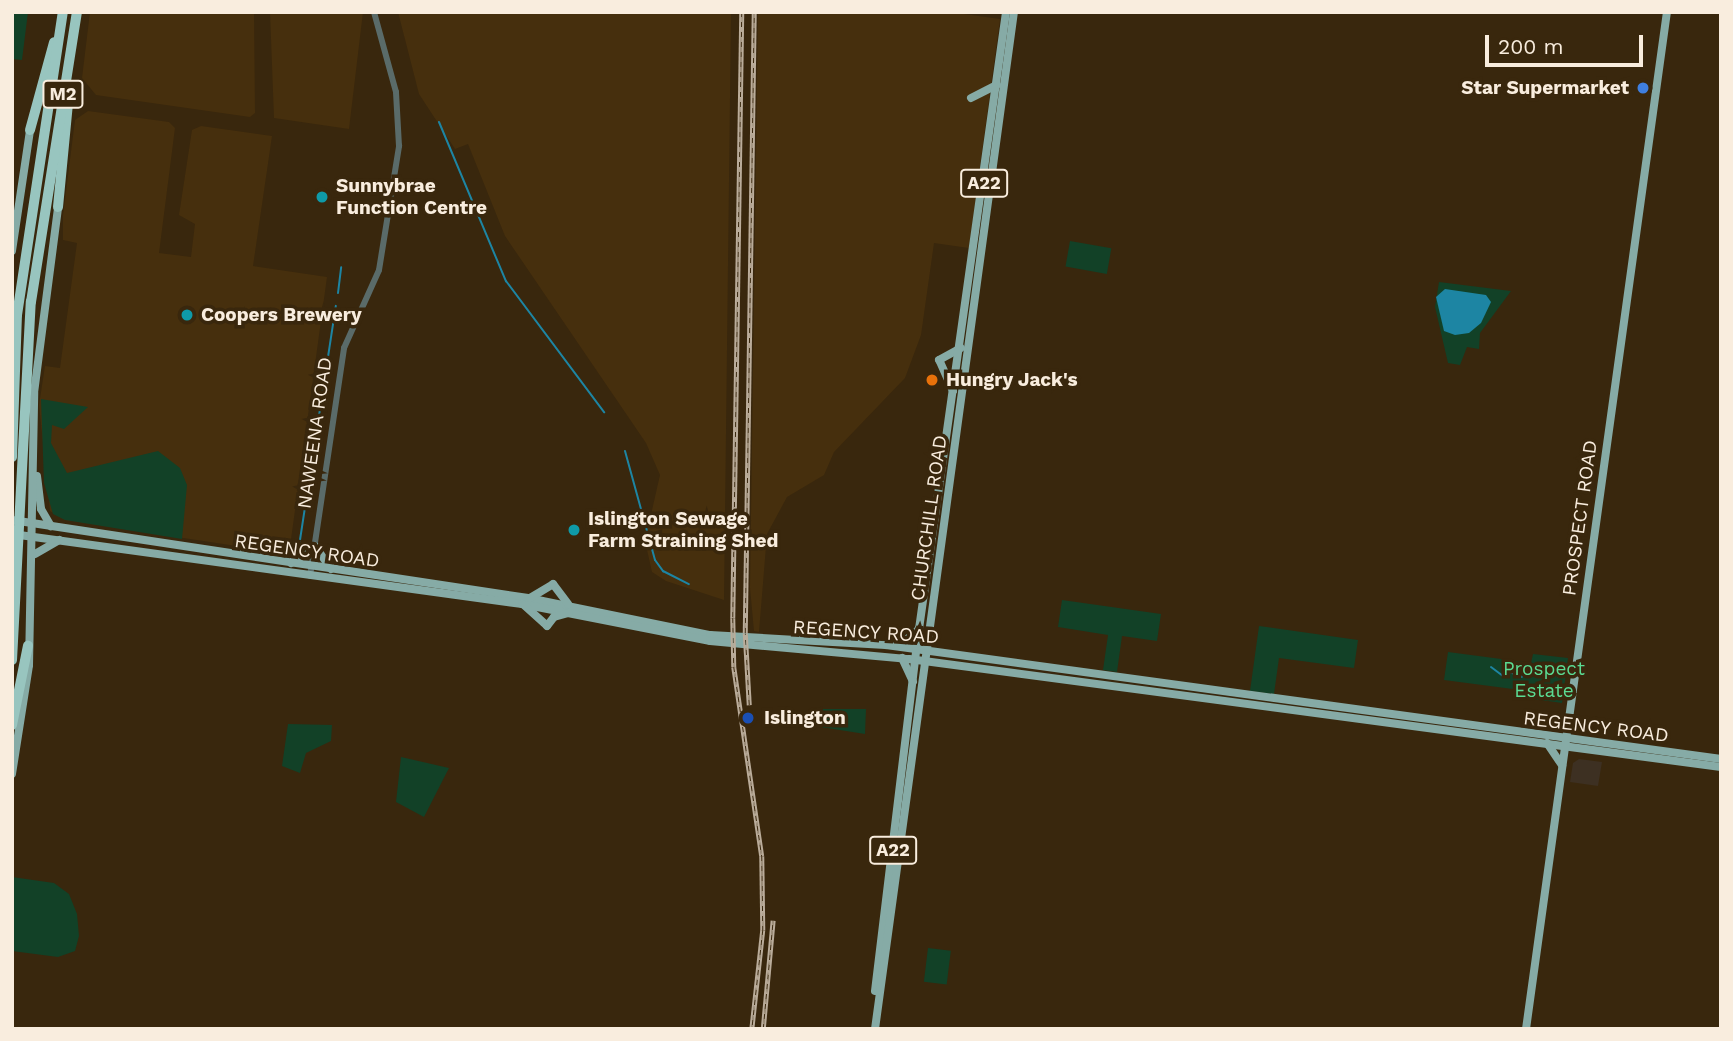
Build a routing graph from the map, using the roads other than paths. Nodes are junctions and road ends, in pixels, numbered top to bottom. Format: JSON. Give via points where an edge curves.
{"nodes":[{"id":1,"x":63,"y":12,"type":"edge"},
{"id":2,"x":77,"y":12,"type":"edge"},
{"id":3,"x":374,"y":12,"type":"edge"},
{"id":4,"x":1006,"y":12,"type":"edge"},
{"id":5,"x":1014,"y":12,"type":"edge"},
{"id":6,"x":1667,"y":12,"type":"edge"},
{"id":7,"x":75,"y":29,"type":"junction"},
{"id":8,"x":997,"y":85,"type":"junction"},
{"id":9,"x":971,"y":98,"type":"dead end"},
{"id":10,"x":30,"y":130,"type":"joint"},
{"id":11,"x":58,"y":207,"type":"joint"},
{"id":12,"x":12,"y":251,"type":"edge"},
{"id":13,"x":961,"y":348,"type":"junction"},
{"id":14,"x":954,"y":397,"type":"junction"},
{"id":15,"x":32,"y":420,"type":"junction"},
{"id":16,"x":12,"y":457,"type":"edge"},
{"id":17,"x":12,"y":520,"type":"edge"},
{"id":18,"x":33,"y":522,"type":"junction"},
{"id":19,"x":51,"y":527,"type":"junction"},
{"id":20,"x":12,"y":534,"type":"edge"},
{"id":21,"x":34,"y":536,"type":"junction"},
{"id":22,"x":62,"y":539,"type":"junction"},
{"id":23,"x":315,"y":546,"type":"junction"},
{"id":24,"x":183,"y":549,"type":"junction"},
{"id":25,"x":34,"y":555,"type":"junction"},
{"id":26,"x":192,"y":561,"type":"junction"},
{"id":27,"x":288,"y":563,"type":"junction"},
{"id":28,"x":331,"y":569,"type":"junction"},
{"id":29,"x":311,"y":572,"type":"junction"},
{"id":30,"x":361,"y":578,"type":"junction"},
{"id":31,"x":525,"y":601,"type":"junction"},
{"id":32,"x":570,"y":609,"type":"junction"},
{"id":33,"x":919,"y":629,"type":"junction"},
{"id":34,"x":773,"y":644,"type":"junction"},
{"id":35,"x":886,"y":645,"type":"junction"},
{"id":36,"x":27,"y":646,"type":"junction"},
{"id":37,"x":13,"y":648,"type":"edge"},
{"id":38,"x":917,"y":650,"type":"junction"},
{"id":39,"x":927,"y":651,"type":"junction"},
{"id":40,"x":902,"y":658,"type":"junction"},
{"id":41,"x":12,"y":660,"type":"edge"},
{"id":42,"x":921,"y":661,"type":"junction"},
{"id":43,"x":913,"y":682,"type":"junction"},
{"id":44,"x":12,"y":725,"type":"edge"},
{"id":45,"x":1565,"y":742,"type":"junction"},
{"id":46,"x":1547,"y":743,"type":"junction"},
{"id":47,"x":1587,"y":749,"type":"junction"},
{"id":48,"x":1721,"y":759,"type":"edge"},
{"id":49,"x":1562,"y":765,"type":"junction"},
{"id":50,"x":1721,"y":767,"type":"edge"},
{"id":51,"x":12,"y":774,"type":"edge"},
{"id":52,"x":873,"y":1024,"type":"edge"},
{"id":53,"x":1526,"y":1029,"type":"edge"}],
"edges":[{"from":1,"to":10,"type":"highway","number":"M2"},
{"from":1,"to":16,"type":"highway","number":"M2","via":[[17,315]]},
{"from":2,"to":7,"type":"highway","number":"M2"},
{"from":3,"to":23,"type":"street","name":"NAWEENA ROAD","via":[[396,92],[399,146],[384,251],[344,348]]},
{"from":4,"to":8,"type":"main road","name":"CHURCHILL ROAD","number":"A22"},
{"from":5,"to":39,"type":"main road","name":"CHURCHILL ROAD","number":"A22"},
{"from":6,"to":45,"type":"main road","name":"PROSPECT ROAD"},
{"from":7,"to":11,"type":"highway"},
{"from":7,"to":37,"type":"highway","number":"M2","via":[[31,302]]},
{"from":8,"to":9,"type":"main road"},
{"from":8,"to":13,"type":"main road","name":"CHURCHILL ROAD","number":"A22"},
{"from":10,"to":12,"type":"main road","number":"M2"},
{"from":11,"to":15,"type":"main road"},
{"from":13,"to":14,"type":"main road","name":"CHURCHILL ROAD","number":"A22"},
{"from":13,"to":14,"type":"main road","via":[[939,360]]},
{"from":14,"to":33,"type":"main road","name":"CHURCHILL ROAD","number":"A22"},
{"from":15,"to":18,"type":"main road"},
{"from":15,"to":19,"type":"main road","via":[[41,509]]},
{"from":17,"to":18,"type":"main road","name":"REGENCY ROAD"},
{"from":18,"to":19,"type":"main road","name":"REGENCY ROAD"},
{"from":18,"to":21,"type":"main road"},
{"from":19,"to":24,"type":"main road","name":"REGENCY ROAD"},
{"from":20,"to":21,"type":"main road","name":"REGENCY ROAD"},
{"from":21,"to":22,"type":"main road","name":"REGENCY ROAD"},
{"from":21,"to":25,"type":"main road"},
{"from":22,"to":25,"type":"main road"},
{"from":22,"to":26,"type":"main road","name":"REGENCY ROAD"},
{"from":23,"to":27,"type":"main road","via":[[302,559]]},
{"from":23,"to":28,"type":"main road"},
{"from":23,"to":29,"type":"street","name":"NAWEENA ROAD"},
{"from":24,"to":26,"type":"main road"},
{"from":24,"to":27,"type":"main road","name":"REGENCY ROAD"},
{"from":25,"to":36,"type":"main road"},
{"from":26,"to":29,"type":"main road","name":"REGENCY ROAD"},
{"from":27,"to":29,"type":"main road","name":"REGENCY ROAD"},
{"from":28,"to":29,"type":"main road","name":"REGENCY ROAD"},
{"from":28,"to":30,"type":"main road","name":"REGENCY ROAD"},
{"from":29,"to":30,"type":"main road","name":"REGENCY ROAD"},
{"from":30,"to":31,"type":"main road","name":"REGENCY ROAD"},
{"from":31,"to":32,"type":"main road","name":"REGENCY ROAD"},
{"from":31,"to":32,"type":"main road","via":[[547,626]]},
{"from":31,"to":32,"type":"main road","via":[[554,584]]},
{"from":32,"to":34,"type":"main road","name":"REGENCY ROAD","via":[[710,638]]},
{"from":33,"to":35,"type":"main road","via":[[907,639]]},
{"from":33,"to":38,"type":"main road","name":"CHURCHILL ROAD","number":"A22"},
{"from":34,"to":35,"type":"main road","name":"REGENCY ROAD"},
{"from":34,"to":40,"type":"main road","name":"REGENCY ROAD"},
{"from":35,"to":38,"type":"main road","name":"REGENCY ROAD"},
{"from":36,"to":44,"type":"highway"},
{"from":36,"to":51,"type":"main road","via":[[29,665]]},
{"from":37,"to":41,"type":"highway","number":"M2"},
{"from":38,"to":39,"type":"main road","name":"REGENCY ROAD"},
{"from":38,"to":42,"type":"main road","name":"CHURCHILL ROAD","number":"A22"},
{"from":39,"to":42,"type":"main road","name":"CHURCHILL ROAD","number":"A22"},
{"from":39,"to":45,"type":"main road","name":"REGENCY ROAD"},
{"from":40,"to":42,"type":"main road","name":"REGENCY ROAD"},
{"from":40,"to":43,"type":"main road"},
{"from":42,"to":43,"type":"main road","name":"CHURCHILL ROAD","number":"A22"},
{"from":42,"to":46,"type":"main road","name":"REGENCY ROAD"},
{"from":42,"to":52,"type":"main road","name":"CHURCHILL ROAD","number":"A22"},
{"from":43,"to":52,"type":"main road","name":"CHURCHILL ROAD","number":"A22"},
{"from":45,"to":46,"type":"main road","name":"REGENCY ROAD"},
{"from":45,"to":47,"type":"main road","name":"REGENCY ROAD"},
{"from":45,"to":48,"type":"main road","name":"REGENCY ROAD"},
{"from":45,"to":49,"type":"main road","name":"PROSPECT ROAD"},
{"from":46,"to":49,"type":"main road"},
{"from":47,"to":49,"type":"main road"},
{"from":47,"to":50,"type":"main road","name":"REGENCY ROAD"},
{"from":49,"to":53,"type":"main road","name":"PROSPECT ROAD"}]}
